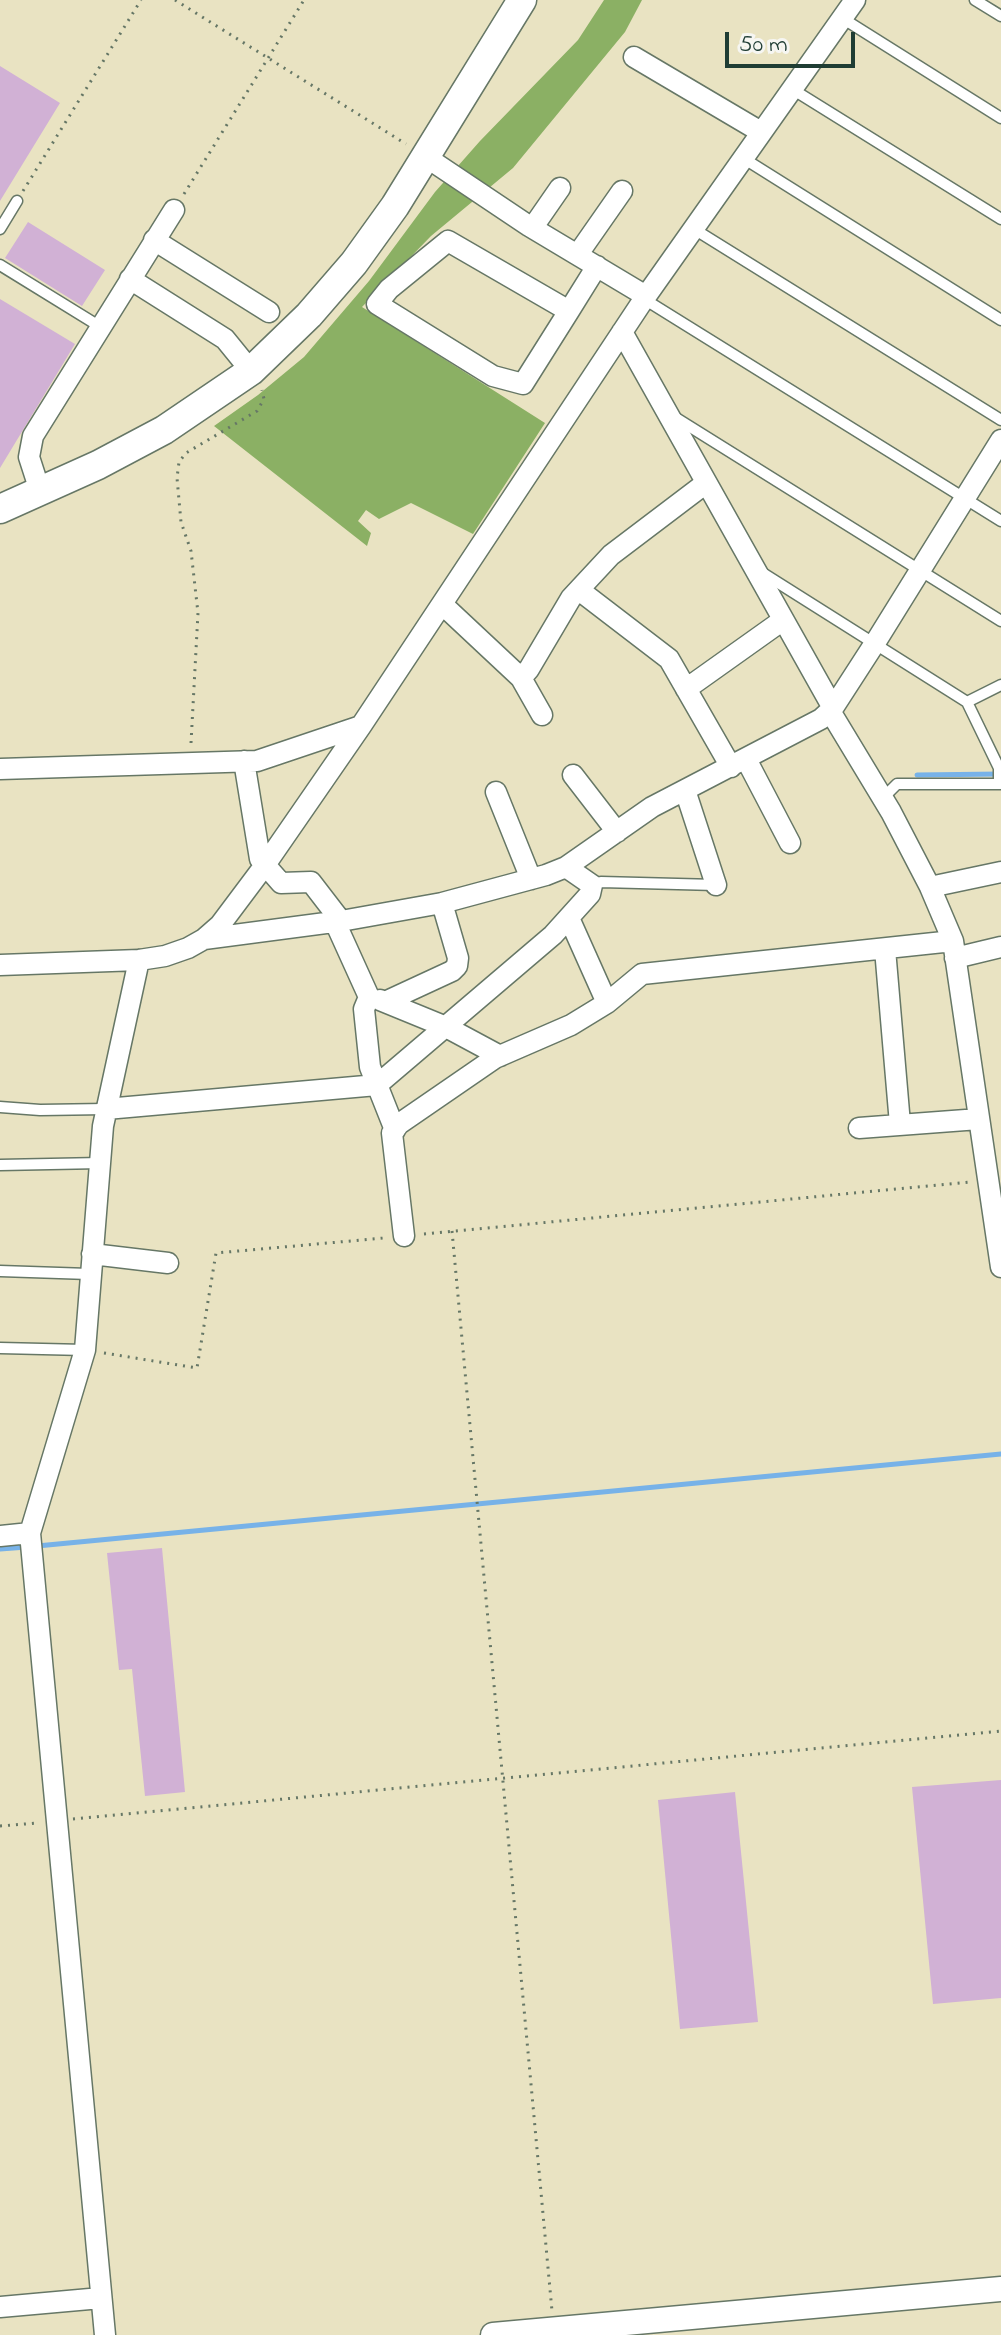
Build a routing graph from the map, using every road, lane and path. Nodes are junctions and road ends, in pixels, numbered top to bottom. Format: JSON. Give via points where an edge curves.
{"nodes":[{"id":1,"x":141,"y":0,"type":"edge"},
{"id":2,"x":175,"y":0,"type":"edge"},
{"id":3,"x":304,"y":0,"type":"edge"},
{"id":4,"x":522,"y":0,"type":"edge"},
{"id":5,"x":855,"y":0,"type":"edge"},
{"id":6,"x":975,"y":0,"type":"edge"},
{"id":7,"x":1001,"y":16,"type":"edge"},
{"id":8,"x":842,"y":18,"type":"junction"},
{"id":9,"x":269,"y":57,"type":"junction"},
{"id":10,"x":634,"y":57,"type":"dead end"},
{"id":11,"x":792,"y":89,"type":"junction"},
{"id":12,"x":1001,"y":118,"type":"edge"},
{"id":13,"x":761,"y":132,"type":"junction"},
{"id":14,"x":426,"y":157,"type":"junction"},
{"id":15,"x":743,"y":158,"type":"junction"},
{"id":16,"x":560,"y":188,"type":"dead end"},
{"id":17,"x":622,"y":191,"type":"dead end"},
{"id":18,"x":17,"y":201,"type":"joint"},
{"id":19,"x":174,"y":210,"type":"joint"},
{"id":20,"x":1001,"y":219,"type":"edge"},
{"id":21,"x":533,"y":227,"type":"junction"},
{"id":22,"x":0,"y":229,"type":"edge"},
{"id":23,"x":694,"y":229,"type":"junction"},
{"id":24,"x":154,"y":240,"type":"junction"},
{"id":25,"x":578,"y":254,"type":"junction"},
{"id":26,"x":0,"y":265,"type":"edge"},
{"id":27,"x":597,"y":266,"type":"junction"},
{"id":28,"x":130,"y":279,"type":"junction"},
{"id":29,"x":645,"y":297,"type":"junction"},
{"id":30,"x":569,"y":311,"type":"junction"},
{"id":31,"x":269,"y":312,"type":"dead end"},
{"id":32,"x":1001,"y":320,"type":"edge"},
{"id":33,"x":99,"y":326,"type":"junction"},
{"id":34,"x":622,"y":332,"type":"junction"},
{"id":35,"x":251,"y":371,"type":"junction"},
{"id":36,"x":668,"y":413,"type":"junction"},
{"id":37,"x":1001,"y":420,"type":"edge"},
{"id":38,"x":1001,"y":440,"type":"edge"},
{"id":39,"x":706,"y":483,"type":"junction"},
{"id":40,"x":40,"y":491,"type":"junction"},
{"id":41,"x":964,"y":498,"type":"junction"},
{"id":42,"x":0,"y":509,"type":"edge"},
{"id":43,"x":1001,"y":521,"type":"edge"},
{"id":44,"x":753,"y":566,"type":"junction"},
{"id":45,"x":920,"y":570,"type":"junction"},
{"id":46,"x":579,"y":590,"type":"junction"},
{"id":47,"x":443,"y":605,"type":"junction"},
{"id":48,"x":783,"y":620,"type":"junction"},
{"id":49,"x":1001,"y":621,"type":"edge"},
{"id":50,"x":875,"y":643,"type":"junction"},
{"id":51,"x":521,"y":678,"type":"junction"},
{"id":52,"x":1001,"y":685,"type":"edge"},
{"id":53,"x":686,"y":689,"type":"junction"},
{"id":54,"x":967,"y":702,"type":"junction"},
{"id":55,"x":831,"y":710,"type":"junction"},
{"id":56,"x":542,"y":715,"type":"dead end"},
{"id":57,"x":361,"y":726,"type":"junction"},
{"id":58,"x":244,"y":761,"type":"junction"},
{"id":59,"x":190,"y":763,"type":"junction"},
{"id":60,"x":738,"y":763,"type":"junction"},
{"id":61,"x":0,"y":769,"type":"edge"},
{"id":62,"x":573,"y":775,"type":"dead end"},
{"id":63,"x":1000,"y":784,"type":"edge"},
{"id":64,"x":685,"y":790,"type":"junction"},
{"id":65,"x":496,"y":792,"type":"dead end"},
{"id":66,"x":883,"y":798,"type":"junction"},
{"id":67,"x":617,"y":832,"type":"junction"},
{"id":68,"x":790,"y":843,"type":"dead end"},
{"id":69,"x":265,"y":865,"type":"junction"},
{"id":70,"x":566,"y":867,"type":"junction"},
{"id":71,"x":1001,"y":872,"type":"edge"},
{"id":72,"x":531,"y":879,"type":"junction"},
{"id":73,"x":592,"y":885,"type":"junction"},
{"id":74,"x":716,"y":885,"type":"joint"},
{"id":75,"x":930,"y":887,"type":"junction"},
{"id":76,"x":442,"y":903,"type":"junction"},
{"id":77,"x":569,"y":918,"type":"junction"},
{"id":78,"x":338,"y":922,"type":"junction"},
{"id":79,"x":204,"y":939,"type":"junction"},
{"id":80,"x":1001,"y":947,"type":"edge"},
{"id":81,"x":885,"y":949,"type":"junction"},
{"id":82,"x":954,"y":950,"type":"junction"},
{"id":83,"x":139,"y":960,"type":"junction"},
{"id":84,"x":0,"y":965,"type":"edge"},
{"id":85,"x":377,"y":999,"type":"junction"},
{"id":86,"x":607,"y":1003,"type":"junction"},
{"id":87,"x":446,"y":1027,"type":"junction"},
{"id":88,"x":500,"y":1056,"type":"junction"},
{"id":89,"x":377,"y":1085,"type":"junction"},
{"id":90,"x":0,"y":1107,"type":"edge"},
{"id":91,"x":106,"y":1109,"type":"junction"},
{"id":92,"x":900,"y":1124,"type":"junction"},
{"id":93,"x":859,"y":1128,"type":"dead end"},
{"id":94,"x":395,"y":1130,"type":"junction"},
{"id":95,"x":987,"y":1131,"type":"edge"},
{"id":96,"x":101,"y":1163,"type":"junction"},
{"id":97,"x":0,"y":1165,"type":"edge"},
{"id":98,"x":988,"y":1180,"type":"junction"},
{"id":99,"x":452,"y":1231,"type":"junction"},
{"id":100,"x":404,"y":1236,"type":"junction"},
{"id":101,"x":168,"y":1263,"type":"dead end"},
{"id":102,"x":90,"y":1264,"type":"junction"},
{"id":103,"x":1001,"y":1267,"type":"edge"},
{"id":104,"x":0,"y":1271,"type":"edge"},
{"id":105,"x":0,"y":1348,"type":"edge"},
{"id":106,"x":85,"y":1350,"type":"junction"},
{"id":107,"x":30,"y":1534,"type":"junction"},
{"id":108,"x":0,"y":1536,"type":"edge"},
{"id":109,"x":1001,"y":1731,"type":"edge"},
{"id":110,"x":503,"y":1779,"type":"junction"},
{"id":111,"x":57,"y":1821,"type":"junction"},
{"id":112,"x":0,"y":1826,"type":"edge"},
{"id":113,"x":1001,"y":2289,"type":"edge"},
{"id":114,"x":101,"y":2298,"type":"junction"},
{"id":115,"x":0,"y":2307,"type":"edge"},
{"id":116,"x":554,"y":2329,"type":"junction"},
{"id":117,"x":105,"y":2335,"type":"edge"},
{"id":118,"x":493,"y":2335,"type":"edge"}],
"edges":[{"from":1,"to":18,"type":"path"},
{"from":2,"to":9,"type":"path"},
{"from":3,"to":9,"type":"path"},
{"from":4,"to":14,"type":"main road"},
{"from":5,"to":8,"type":"street"},
{"from":6,"to":7,"type":"lane"},
{"from":8,"to":11,"type":"street"},
{"from":8,"to":12,"type":"lane"},
{"from":9,"to":14,"type":"path"},
{"from":9,"to":19,"type":"path"},
{"from":10,"to":13,"type":"street"},
{"from":11,"to":13,"type":"street"},
{"from":11,"to":20,"type":"lane"},
{"from":13,"to":15,"type":"street"},
{"from":14,"to":21,"type":"street"},
{"from":14,"to":35,"type":"main road","via":[[334,288]]},
{"from":15,"to":23,"type":"street"},
{"from":15,"to":32,"type":"lane"},
{"from":16,"to":21,"type":"street"},
{"from":17,"to":25,"type":"street"},
{"from":18,"to":22,"type":"lane"},
{"from":19,"to":24,"type":"street"},
{"from":21,"to":25,"type":"street"},
{"from":23,"to":29,"type":"street"},
{"from":23,"to":37,"type":"lane"},
{"from":24,"to":28,"type":"street"},
{"from":24,"to":31,"type":"street"},
{"from":25,"to":27,"type":"street"},
{"from":26,"to":33,"type":"lane"},
{"from":27,"to":29,"type":"street"},
{"from":27,"to":30,"type":"street"},
{"from":28,"to":33,"type":"street"},
{"from":28,"to":35,"type":"street","via":[[225,339]]},
{"from":29,"to":34,"type":"street"},
{"from":29,"to":41,"type":"lane"},
{"from":30,"to":30,"type":"street","via":[[523,384],[493,376],[377,304],[448,241]]},
{"from":33,"to":40,"type":"street","via":[[33,436],[29,457]]},
{"from":34,"to":36,"type":"street"},
{"from":34,"to":47,"type":"street"},
{"from":35,"to":40,"type":"main road","via":[[164,430]]},
{"from":35,"to":59,"type":"path","via":[[264,399],[257,411],[179,462],[181,522],[191,551],[198,613]]},
{"from":36,"to":39,"type":"street"},
{"from":36,"to":45,"type":"lane"},
{"from":38,"to":41,"type":"street"},
{"from":39,"to":44,"type":"street"},
{"from":39,"to":46,"type":"street","via":[[611,555]]},
{"from":40,"to":42,"type":"main road"},
{"from":41,"to":43,"type":"lane"},
{"from":41,"to":45,"type":"street"},
{"from":44,"to":48,"type":"street"},
{"from":44,"to":50,"type":"lane"},
{"from":45,"to":49,"type":"lane"},
{"from":45,"to":50,"type":"street"},
{"from":46,"to":51,"type":"street"},
{"from":46,"to":53,"type":"street","via":[[669,659]]},
{"from":47,"to":51,"type":"street"},
{"from":47,"to":57,"type":"street"},
{"from":48,"to":53,"type":"street"},
{"from":48,"to":55,"type":"street"},
{"from":50,"to":54,"type":"lane"},
{"from":50,"to":55,"type":"street"},
{"from":51,"to":56,"type":"street"},
{"from":52,"to":54,"type":"lane"},
{"from":53,"to":60,"type":"street"},
{"from":54,"to":63,"type":"lane","via":[[999,768]]},
{"from":55,"to":60,"type":"street"},
{"from":55,"to":66,"type":"street"},
{"from":57,"to":58,"type":"street"},
{"from":57,"to":69,"type":"street"},
{"from":58,"to":59,"type":"street"},
{"from":58,"to":69,"type":"street"},
{"from":59,"to":61,"type":"street"},
{"from":60,"to":64,"type":"street"},
{"from":60,"to":68,"type":"street"},
{"from":62,"to":67,"type":"street"},
{"from":63,"to":66,"type":"lane","via":[[897,784]]},
{"from":64,"to":67,"type":"street"},
{"from":64,"to":74,"type":"street"},
{"from":65,"to":72,"type":"street"},
{"from":66,"to":75,"type":"street"},
{"from":67,"to":70,"type":"street"},
{"from":69,"to":78,"type":"street","via":[[281,883],[311,882]]},
{"from":69,"to":79,"type":"street"},
{"from":70,"to":72,"type":"street"},
{"from":70,"to":73,"type":"street"},
{"from":71,"to":75,"type":"street"},
{"from":72,"to":76,"type":"street"},
{"from":73,"to":74,"type":"lane"},
{"from":73,"to":77,"type":"street"},
{"from":75,"to":82,"type":"street"},
{"from":76,"to":78,"type":"street"},
{"from":76,"to":85,"type":"street","via":[[457,966]]},
{"from":77,"to":86,"type":"street"},
{"from":77,"to":87,"type":"street"},
{"from":78,"to":79,"type":"street"},
{"from":78,"to":85,"type":"street"},
{"from":79,"to":83,"type":"street","via":[[165,956]]},
{"from":80,"to":82,"type":"street"},
{"from":81,"to":82,"type":"street"},
{"from":81,"to":86,"type":"street","via":[[642,974]]},
{"from":81,"to":92,"type":"street"},
{"from":82,"to":95,"type":"street"},
{"from":83,"to":84,"type":"street"},
{"from":83,"to":91,"type":"street"},
{"from":85,"to":87,"type":"street"},
{"from":85,"to":89,"type":"street","via":[[364,1009]]},
{"from":86,"to":88,"type":"street"},
{"from":87,"to":88,"type":"street"},
{"from":87,"to":89,"type":"street"},
{"from":88,"to":94,"type":"street"},
{"from":89,"to":91,"type":"street"},
{"from":89,"to":94,"type":"street"},
{"from":90,"to":91,"type":"lane"},
{"from":91,"to":96,"type":"street"},
{"from":92,"to":93,"type":"street"},
{"from":92,"to":95,"type":"street"},
{"from":94,"to":100,"type":"street"},
{"from":95,"to":98,"type":"street"},
{"from":96,"to":97,"type":"lane"},
{"from":96,"to":102,"type":"street"},
{"from":98,"to":99,"type":"path"},
{"from":98,"to":103,"type":"street"},
{"from":99,"to":100,"type":"path"},
{"from":99,"to":110,"type":"path"},
{"from":100,"to":106,"type":"path","via":[[216,1253],[197,1368]]},
{"from":101,"to":102,"type":"street"},
{"from":102,"to":104,"type":"lane"},
{"from":102,"to":106,"type":"street"},
{"from":105,"to":106,"type":"lane"},
{"from":106,"to":107,"type":"street"},
{"from":107,"to":108,"type":"street"},
{"from":107,"to":111,"type":"street"},
{"from":109,"to":110,"type":"path"},
{"from":110,"to":111,"type":"path"},
{"from":110,"to":116,"type":"path"},
{"from":111,"to":112,"type":"path"},
{"from":111,"to":114,"type":"street"},
{"from":113,"to":116,"type":"street"},
{"from":114,"to":115,"type":"street"},
{"from":114,"to":117,"type":"street"},
{"from":116,"to":118,"type":"street"}]}
